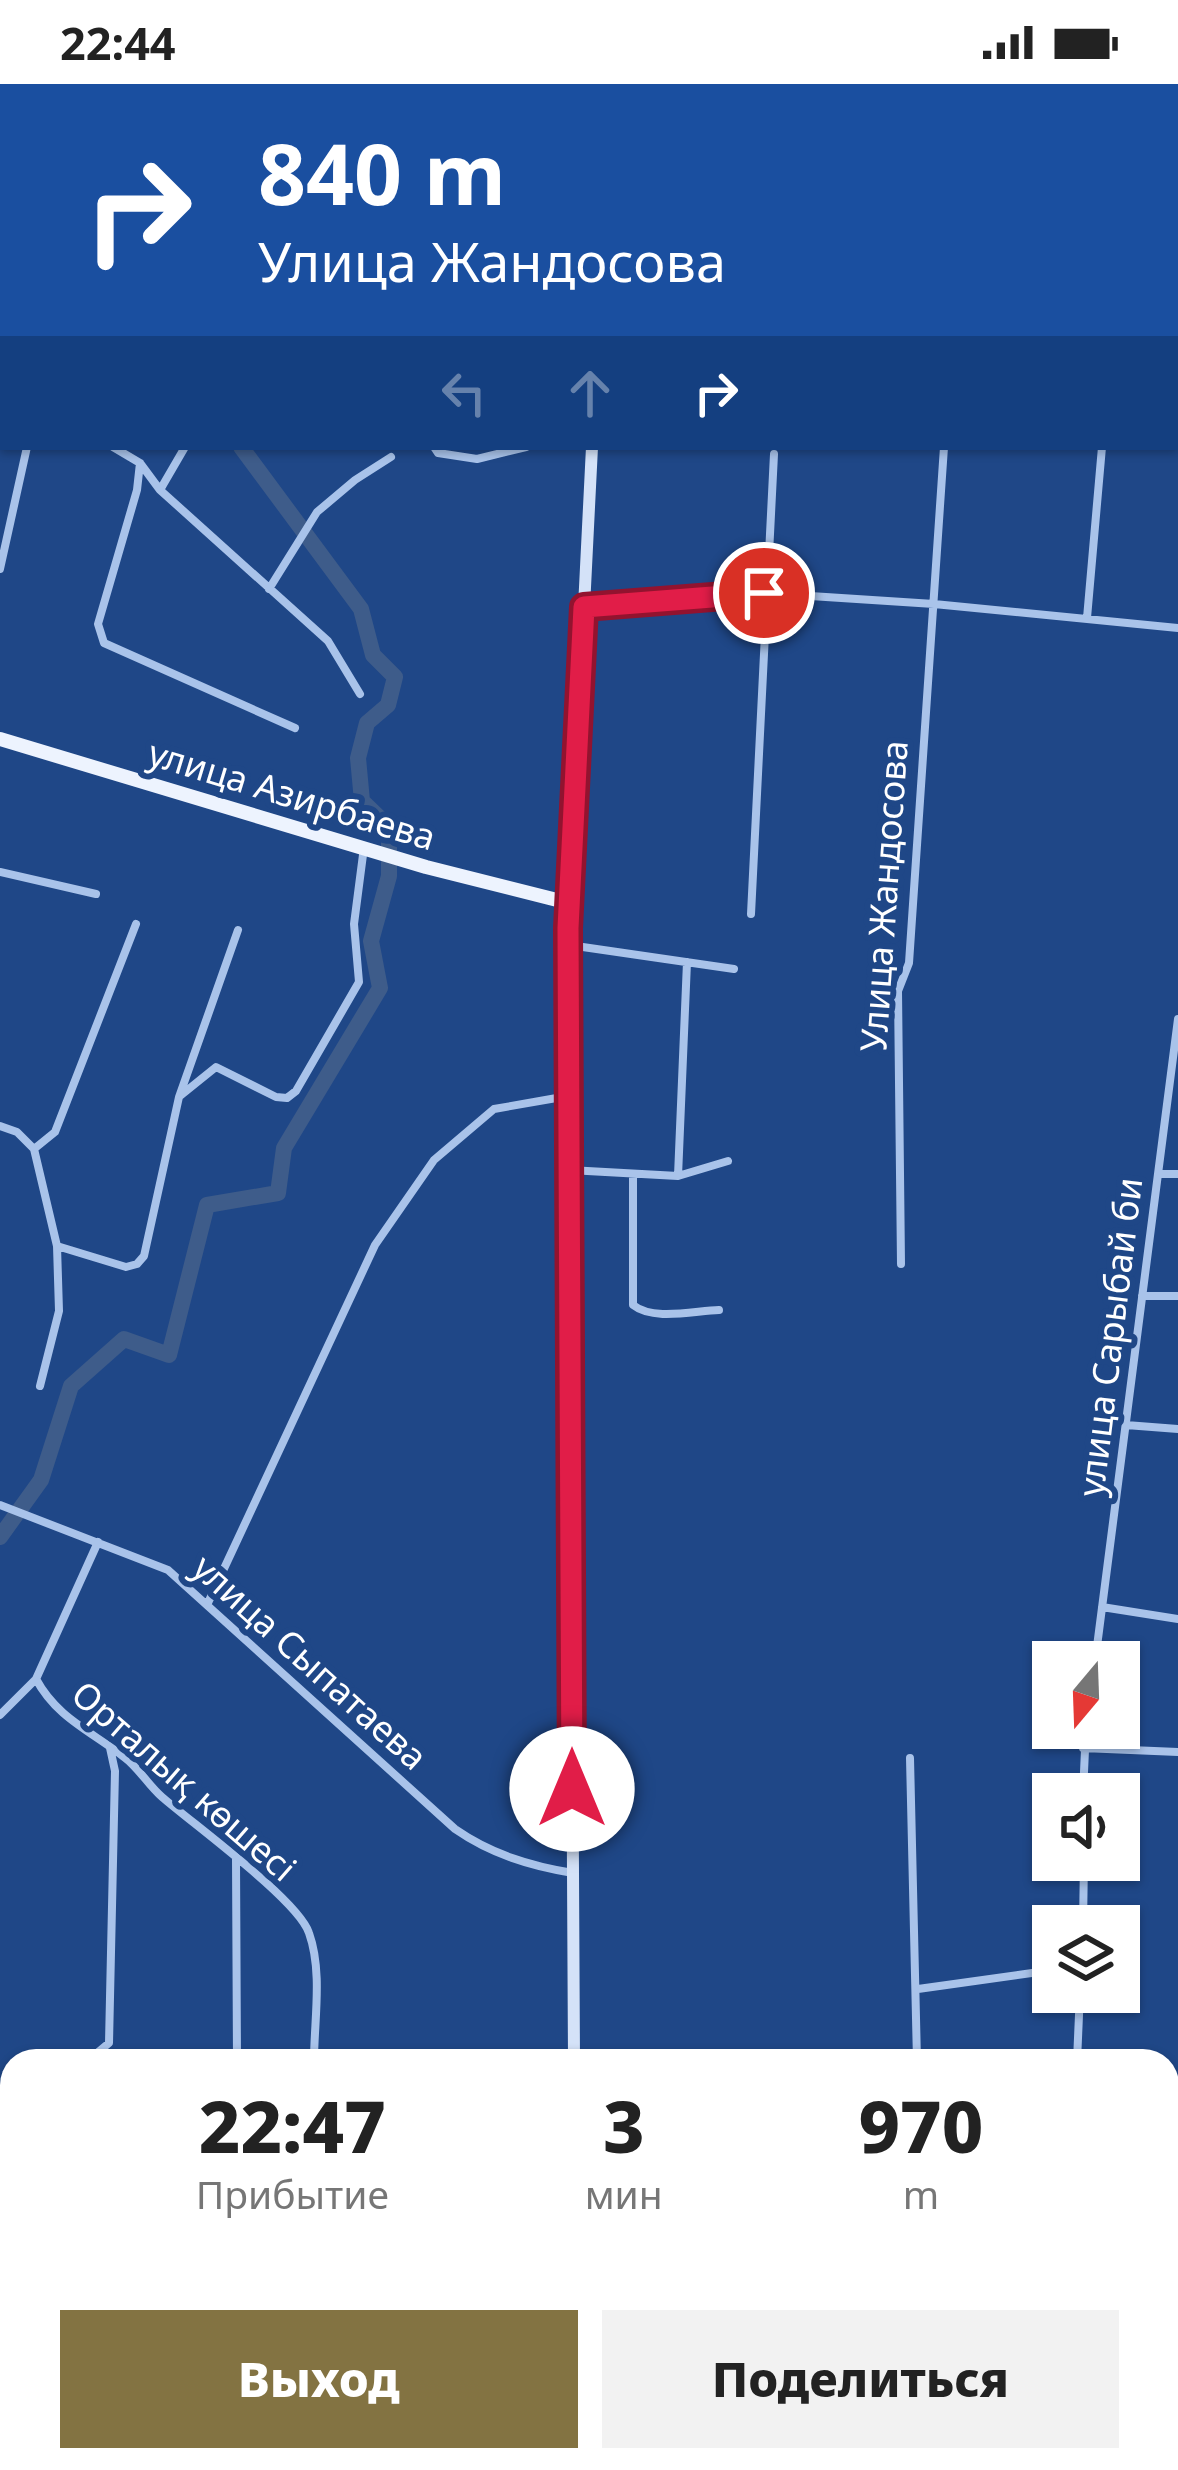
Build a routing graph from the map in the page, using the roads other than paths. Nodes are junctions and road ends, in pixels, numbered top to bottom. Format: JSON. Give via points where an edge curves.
{"nodes":[{"id":1,"x":26,"y":450,"type":"edge"},
{"id":2,"x":118,"y":450,"type":"edge"},
{"id":3,"x":183,"y":450,"type":"edge"},
{"id":4,"x":436,"y":450,"type":"edge"},
{"id":5,"x":514,"y":450,"type":"edge"},
{"id":6,"x":592,"y":450,"type":"edge"},
{"id":7,"x":944,"y":450,"type":"edge"},
{"id":8,"x":1102,"y":450,"type":"edge"},
{"id":9,"x":774,"y":454,"type":"dead end"},
{"id":10,"x":392,"y":457,"type":"dead end"},
{"id":11,"x":140,"y":463,"type":"junction"},
{"id":12,"x":160,"y":490,"type":"junction"},
{"id":13,"x":0,"y":569,"type":"edge"},
{"id":14,"x":269,"y":589,"type":"junction"},
{"id":15,"x":764,"y":593,"type":"junction"},
{"id":16,"x":934,"y":604,"type":"junction"},
{"id":17,"x":584,"y":607,"type":"junction"},
{"id":18,"x":1087,"y":618,"type":"junction"},
{"id":19,"x":1178,"y":628,"type":"edge"},
{"id":20,"x":360,"y":694,"type":"dead end"},
{"id":21,"x":295,"y":728,"type":"dead end"},
{"id":22,"x":0,"y":740,"type":"edge"},
{"id":23,"x":369,"y":848,"type":"junction"},
{"id":24,"x":0,"y":872,"type":"edge"},
{"id":25,"x":96,"y":894,"type":"dead end"},
{"id":26,"x":569,"y":903,"type":"junction"},
{"id":27,"x":751,"y":914,"type":"dead end"},
{"id":28,"x":136,"y":924,"type":"dead end"},
{"id":29,"x":238,"y":930,"type":"dead end"},
{"id":30,"x":568,"y":945,"type":"junction"},
{"id":31,"x":687,"y":962,"type":"junction"},
{"id":32,"x":734,"y":969,"type":"dead end"},
{"id":33,"x":1178,"y":1019,"type":"edge"},
{"id":34,"x":1176,"y":1054,"type":"edge"},
{"id":35,"x":568,"y":1096,"type":"junction"},
{"id":36,"x":179,"y":1097,"type":"junction"},
{"id":37,"x":0,"y":1126,"type":"edge"},
{"id":38,"x":34,"y":1149,"type":"junction"},
{"id":39,"x":728,"y":1161,"type":"dead end"},
{"id":40,"x":568,"y":1170,"type":"junction"},
{"id":41,"x":633,"y":1174,"type":"junction"},
{"id":42,"x":1159,"y":1174,"type":"junction"},
{"id":43,"x":1178,"y":1174,"type":"edge"},
{"id":44,"x":678,"y":1176,"type":"junction"},
{"id":45,"x":57,"y":1246,"type":"junction"},
{"id":46,"x":901,"y":1264,"type":"dead end"},
{"id":47,"x":1142,"y":1296,"type":"junction"},
{"id":48,"x":1178,"y":1296,"type":"edge"},
{"id":49,"x":719,"y":1310,"type":"dead end"},
{"id":50,"x":40,"y":1386,"type":"dead end"},
{"id":51,"x":1126,"y":1425,"type":"junction"},
{"id":52,"x":1178,"y":1430,"type":"edge"},
{"id":53,"x":4,"y":1506,"type":"edge"},
{"id":54,"x":98,"y":1542,"type":"junction"},
{"id":55,"x":207,"y":1605,"type":"junction"},
{"id":56,"x":1102,"y":1607,"type":"junction"},
{"id":57,"x":1178,"y":1619,"type":"edge"},
{"id":58,"x":1098,"y":1641,"type":"edge"},
{"id":59,"x":37,"y":1679,"type":"junction"},
{"id":60,"x":0,"y":1715,"type":"edge"},
{"id":61,"x":110,"y":1748,"type":"junction"},
{"id":62,"x":1107,"y":1749,"type":"edge"},
{"id":63,"x":1178,"y":1752,"type":"edge"},
{"id":64,"x":910,"y":1758,"type":"dead end"},
{"id":65,"x":236,"y":1857,"type":"junction"},
{"id":66,"x":573,"y":1873,"type":"junction"},
{"id":67,"x":1032,"y":1973,"type":"edge"},
{"id":68,"x":918,"y":1989,"type":"junction"},
{"id":69,"x":1079,"y":2013,"type":"edge"},
{"id":70,"x":102,"y":2049,"type":"edge"},
{"id":71,"x":237,"y":2049,"type":"edge"},
{"id":72,"x":314,"y":2049,"type":"edge"},
{"id":73,"x":574,"y":2049,"type":"edge"},
{"id":74,"x":917,"y":2049,"type":"edge"},
{"id":75,"x":1078,"y":2049,"type":"edge"}],
"edges":[{"from":1,"to":13,"type":"street"},
{"from":2,"to":11,"type":"street"},
{"from":3,"to":12,"type":"street"},
{"from":4,"to":5,"type":"street","via":[[477,459]]},
{"from":6,"to":17,"type":"main road"},
{"from":7,"to":16,"type":"street","name":"Улица Жандосова"},
{"from":8,"to":18,"type":"street"},
{"from":9,"to":15,"type":"street"},
{"from":10,"to":14,"type":"street","via":[[317,512]]},
{"from":11,"to":12,"type":"street"},
{"from":11,"to":21,"type":"street","via":[[99,635]]},
{"from":12,"to":14,"type":"street"},
{"from":14,"to":20,"type":"street","via":[[328,641]]},
{"from":15,"to":16,"type":"street"},
{"from":15,"to":17,"type":"street"},
{"from":15,"to":27,"type":"street"},
{"from":16,"to":18,"type":"street"},
{"from":16,"to":46,"type":"street","name":"Улица Жандосова","via":[[909,963],[898,992]]},
{"from":17,"to":26,"type":"main road"},
{"from":18,"to":19,"type":"street"},
{"from":22,"to":23,"type":"main road","name":"улица Азирбаева"},
{"from":23,"to":26,"type":"main road","name":"улица Азирбаева"},
{"from":23,"to":36,"type":"street","via":[[354,924],[359,982],[296,1091],[276,1097],[216,1067]]},
{"from":24,"to":25,"type":"street"},
{"from":26,"to":30,"type":"main road"},
{"from":28,"to":38,"type":"street","via":[[56,1132]]},
{"from":29,"to":36,"type":"street"},
{"from":30,"to":31,"type":"street"},
{"from":30,"to":35,"type":"main road"},
{"from":31,"to":32,"type":"street"},
{"from":31,"to":44,"type":"street"},
{"from":33,"to":34,"type":"street","name":"улица Сарыбай би"},
{"from":34,"to":42,"type":"street","name":"улица Сарыбай би"},
{"from":35,"to":40,"type":"main road"},
{"from":35,"to":55,"type":"street","via":[[494,1109],[434,1160],[375,1245]]},
{"from":36,"to":45,"type":"street","via":[[144,1256],[126,1267]]},
{"from":37,"to":38,"type":"street"},
{"from":38,"to":45,"type":"street"},
{"from":39,"to":44,"type":"street"},
{"from":40,"to":41,"type":"street"},
{"from":40,"to":66,"type":"main road"},
{"from":41,"to":44,"type":"street"},
{"from":41,"to":49,"type":"street","via":[[633,1306],[650,1313]]},
{"from":42,"to":43,"type":"street"},
{"from":42,"to":47,"type":"street","name":"улица Сарыбай би"},
{"from":45,"to":50,"type":"street","via":[[59,1311]]},
{"from":47,"to":48,"type":"street"},
{"from":47,"to":51,"type":"street","name":"улица Сарыбай би"},
{"from":51,"to":52,"type":"street"},
{"from":51,"to":56,"type":"street","name":"улица Сарыбай би"},
{"from":53,"to":54,"type":"street","name":"улица Сыпатаева"},
{"from":54,"to":55,"type":"street","name":"улица Сыпатаева","via":[[168,1570]]},
{"from":54,"to":59,"type":"street"},
{"from":55,"to":66,"type":"street","name":"улица Сыпатаева","via":[[455,1829],[531,1866]]},
{"from":56,"to":57,"type":"street"},
{"from":56,"to":58,"type":"street","name":"улица Сарыбай би"},
{"from":59,"to":60,"type":"street"},
{"from":59,"to":61,"type":"street","name":"Орталық көшесі","via":[[58,1713]]},
{"from":61,"to":65,"type":"street","name":"Орталық көшесі"},
{"from":61,"to":70,"type":"street","via":[[116,1771],[109,2042]]},
{"from":62,"to":63,"type":"street"},
{"from":64,"to":68,"type":"street"},
{"from":65,"to":71,"type":"street"},
{"from":65,"to":72,"type":"street","name":"Орталық көшесі","via":[[308,1928]]},
{"from":66,"to":73,"type":"main road"},
{"from":67,"to":68,"type":"street"},
{"from":68,"to":74,"type":"street"},
{"from":69,"to":75,"type":"street"}]}
